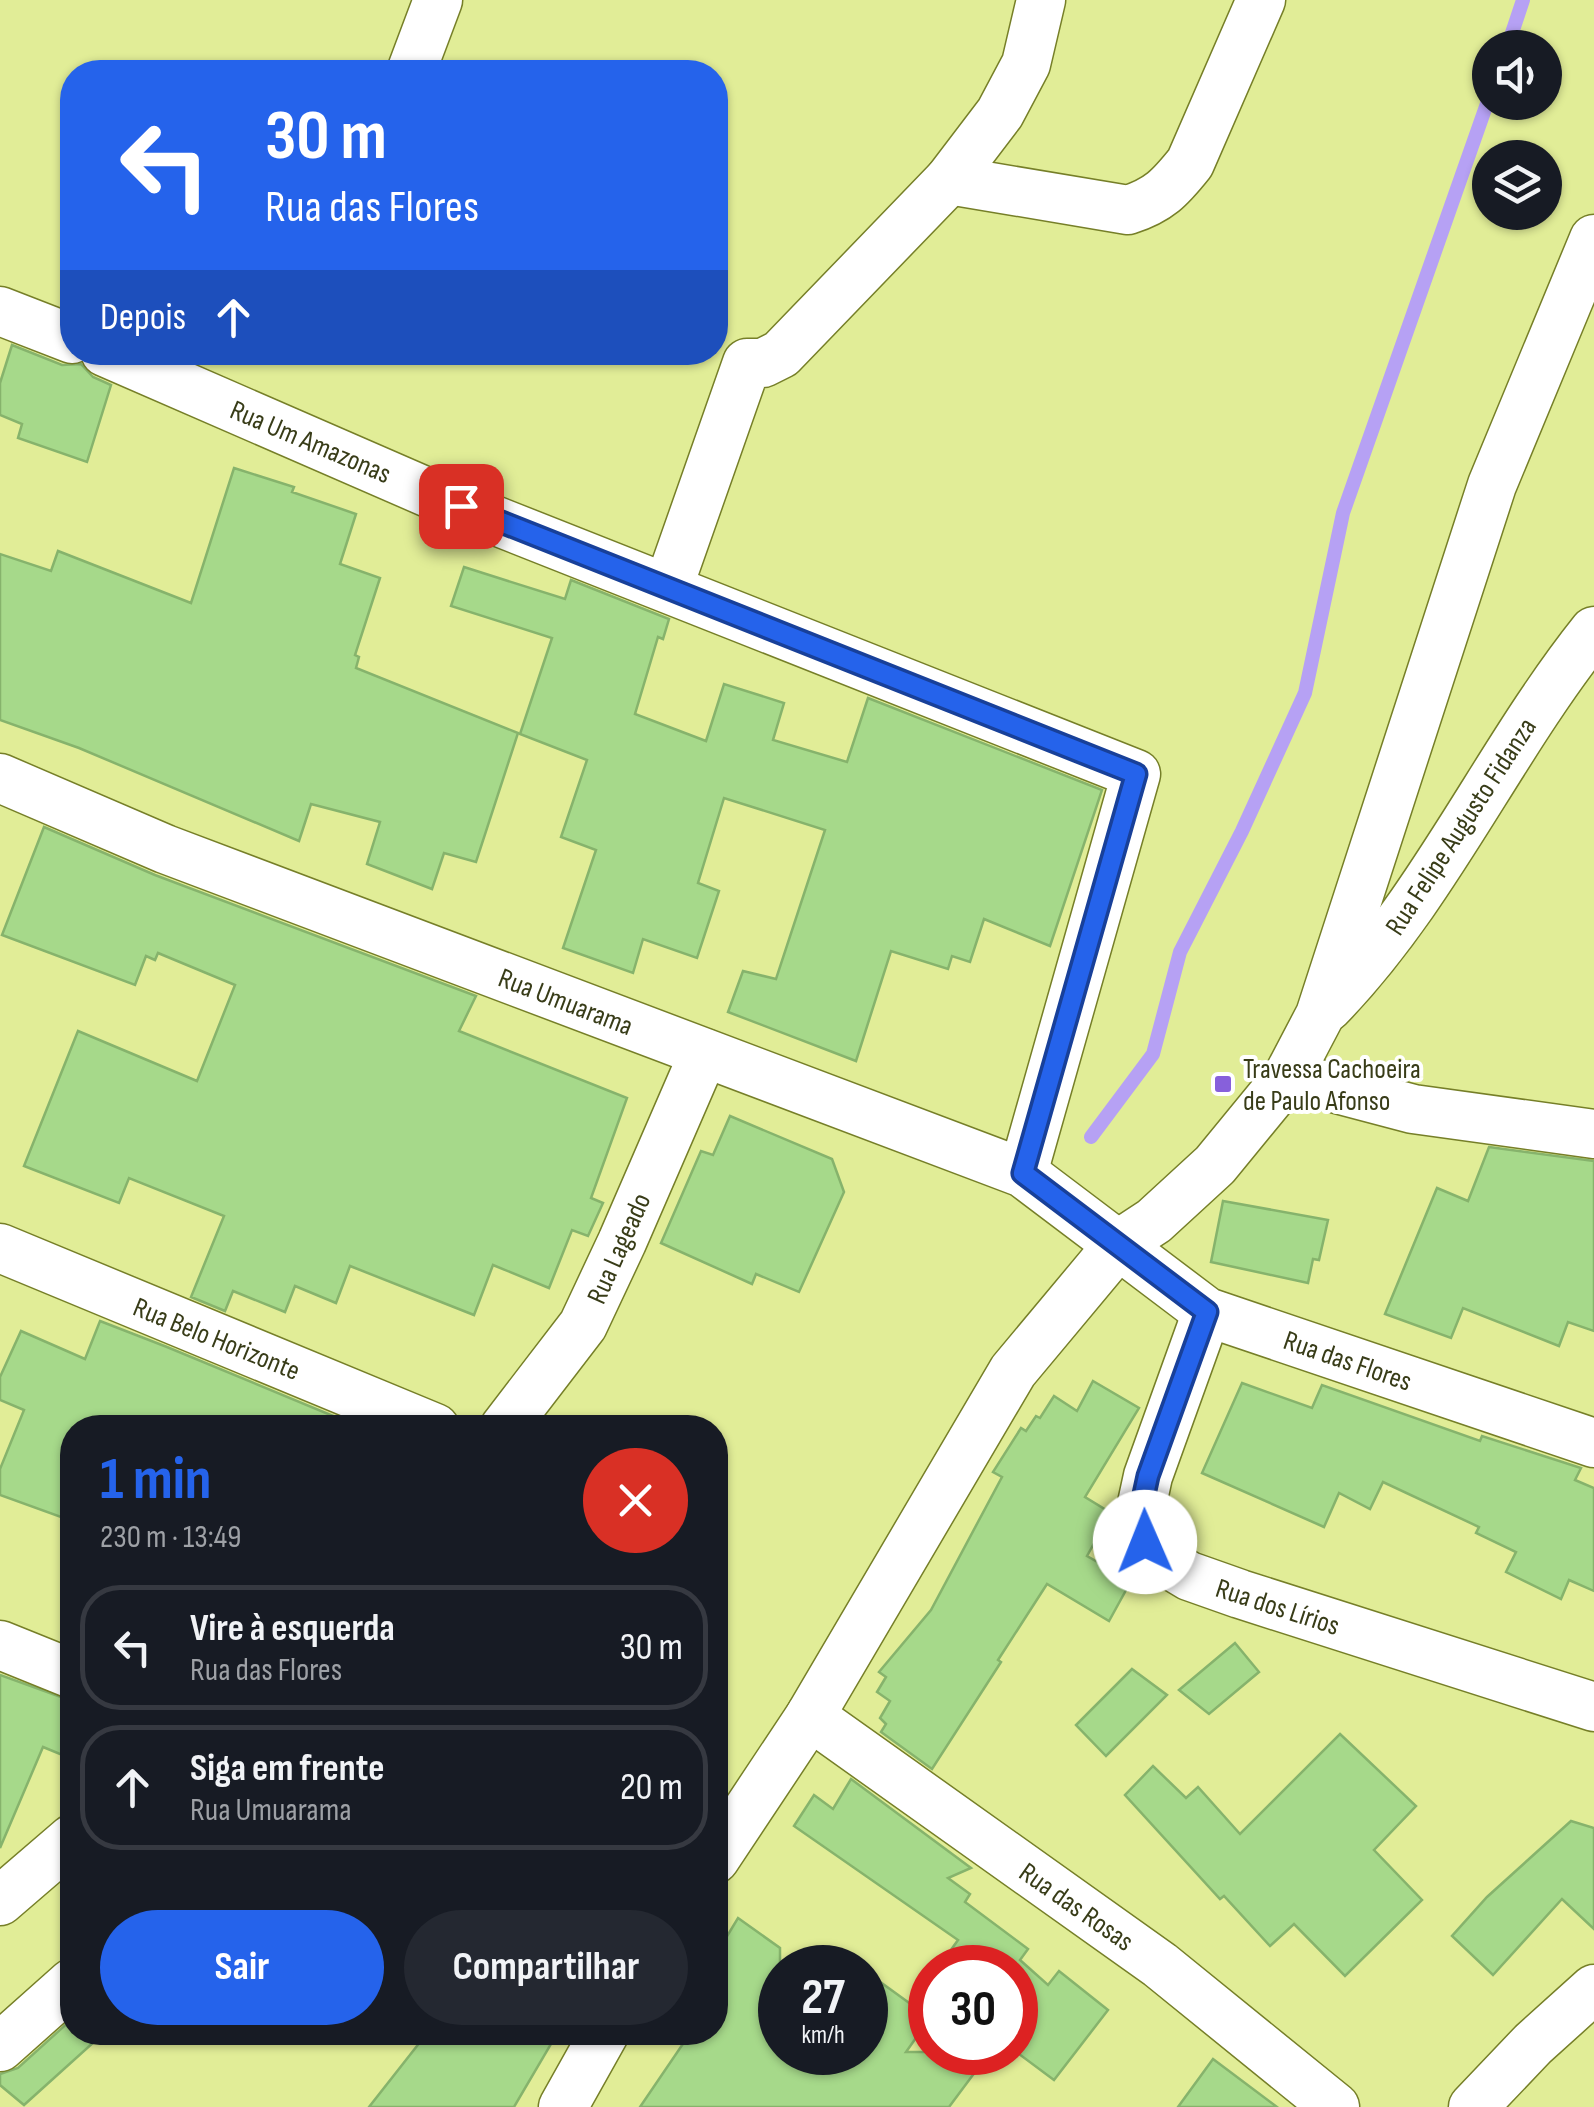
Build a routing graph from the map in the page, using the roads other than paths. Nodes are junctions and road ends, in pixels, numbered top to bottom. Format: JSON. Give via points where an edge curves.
{"nodes":[{"id":1,"x":438,"y":0,"type":"edge"},
{"id":2,"x":1042,"y":0,"type":"edge"},
{"id":3,"x":1261,"y":0,"type":"edge"},
{"id":4,"x":416,"y":60,"type":"edge"},
{"id":5,"x":949,"y":180,"type":"junction"},
{"id":6,"x":1594,"y":239,"type":"edge"},
{"id":7,"x":0,"y":310,"type":"edge"},
{"id":8,"x":60,"y":335,"type":"edge"},
{"id":9,"x":135,"y":365,"type":"edge"},
{"id":10,"x":668,"y":588,"type":"junction"},
{"id":11,"x":1594,"y":631,"type":"edge"},
{"id":12,"x":0,"y":778,"type":"edge"},
{"id":13,"x":1320,"y":1014,"type":"junction"},
{"id":14,"x":704,"y":1053,"type":"junction"},
{"id":15,"x":1288,"y":1076,"type":"junction"},
{"id":16,"x":1594,"y":1134,"type":"edge"},
{"id":17,"x":1023,"y":1173,"type":"junction"},
{"id":18,"x":1119,"y":1244,"type":"junction"},
{"id":19,"x":0,"y":1248,"type":"edge"},
{"id":20,"x":1207,"y":1312,"type":"junction"},
{"id":21,"x":403,"y":1415,"type":"edge"},
{"id":22,"x":514,"y":1415,"type":"edge"},
{"id":23,"x":1594,"y":1443,"type":"edge"},
{"id":24,"x":0,"y":1645,"type":"edge"},
{"id":25,"x":60,"y":1669,"type":"edge"},
{"id":26,"x":1594,"y":1707,"type":"edge"},
{"id":27,"x":810,"y":1716,"type":"junction"},
{"id":28,"x":728,"y":1839,"type":"edge"},
{"id":29,"x":60,"y":1850,"type":"edge"},
{"id":30,"x":0,"y":1901,"type":"edge"},
{"id":31,"x":1594,"y":1989,"type":"edge"},
{"id":32,"x":60,"y":1994,"type":"edge"},
{"id":33,"x":599,"y":2045,"type":"edge"},
{"id":34,"x":0,"y":2046,"type":"edge"},
{"id":35,"x":563,"y":2107,"type":"edge"},
{"id":36,"x":1335,"y":2107,"type":"edge"},
{"id":37,"x":1473,"y":2107,"type":"edge"}],
"edges":[{"from":1,"to":4,"type":"street"},
{"from":2,"to":5,"type":"street","via":[[1026,64],[1000,113]]},
{"from":3,"to":5,"type":"street","via":[[1190,163],[1153,202],[1128,210]]},
{"from":5,"to":10,"type":"street","via":[[781,354],[748,364]]},
{"from":6,"to":13,"type":"street","via":[[1492,485]]},
{"from":7,"to":8,"type":"street"},
{"from":9,"to":10,"type":"street","name":"Rua Um Amazonas"},
{"from":10,"to":17,"type":"street","name":"Rua Um Amazonas","via":[[1136,774]]},
{"from":11,"to":13,"type":"street","name":"Rua Felipe Augusto Fidanza","via":[[1544,696],[1419,895],[1368,966]]},
{"from":12,"to":14,"type":"street","name":"Rua Umuarama","via":[[165,849]]},
{"from":13,"to":15,"type":"street"},
{"from":14,"to":17,"type":"street","name":"Rua Umuarama"},
{"from":14,"to":22,"type":"street","name":"Rua Lageado","via":[[583,1325]]},
{"from":15,"to":16,"type":"street","via":[[1413,1109]]},
{"from":15,"to":18,"type":"street","via":[[1215,1166]]},
{"from":17,"to":18,"type":"street","name":"Rua Umuarama"},
{"from":18,"to":20,"type":"street","name":"Rua das Flores"},
{"from":18,"to":27,"type":"street","via":[[1013,1370]]},
{"from":19,"to":21,"type":"street","name":"Rua Belo Horizonte"},
{"from":20,"to":23,"type":"street","name":"Rua das Flores"},
{"from":20,"to":26,"type":"street","name":"Rua dos Lírios","via":[[1140,1513],[1145,1542],[1159,1558],[1240,1594]]},
{"from":24,"to":25,"type":"street"},
{"from":27,"to":28,"type":"street"},
{"from":27,"to":36,"type":"street","name":"Rua das Rosas","via":[[1160,1965]]},
{"from":29,"to":30,"type":"street"},
{"from":31,"to":37,"type":"street"},
{"from":32,"to":34,"type":"street"},
{"from":33,"to":35,"type":"street"}]}
